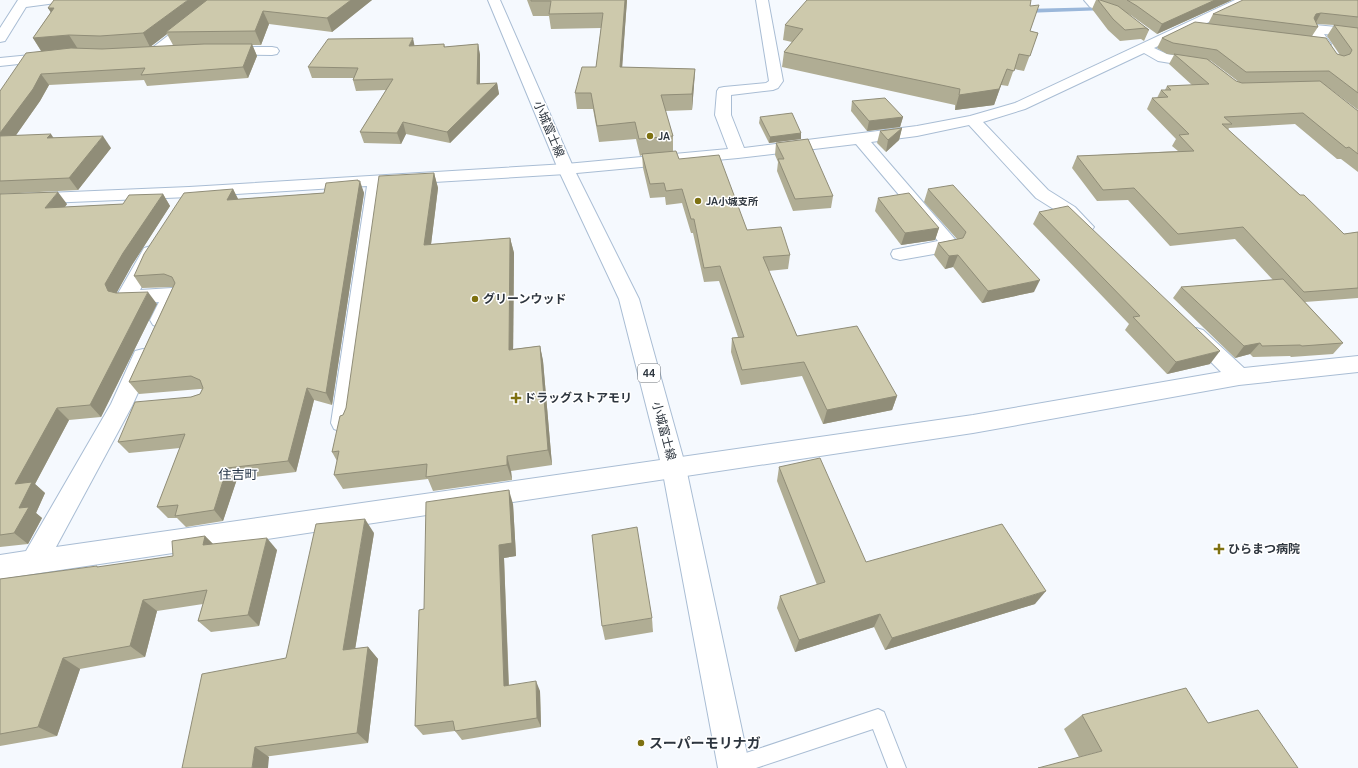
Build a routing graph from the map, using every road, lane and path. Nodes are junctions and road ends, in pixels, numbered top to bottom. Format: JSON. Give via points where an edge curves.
{"nodes":[{"id":1,"x":52,"y":0,"type":"edge"},
{"id":2,"x":222,"y":0,"type":"edge"},
{"id":3,"x":494,"y":0,"type":"edge"},
{"id":4,"x":762,"y":0,"type":"edge"},
{"id":5,"x":1246,"y":0,"type":"edge"},
{"id":6,"x":22,"y":2,"type":"edge"},
{"id":7,"x":1092,"y":2,"type":"edge"},
{"id":8,"x":1131,"y":23,"type":"edge"},
{"id":9,"x":1187,"y":28,"type":"junction"},
{"id":10,"x":1206,"y":31,"type":"edge"},
{"id":11,"x":1144,"y":33,"type":"edge"},
{"id":12,"x":1358,"y":33,"type":"edge"},
{"id":13,"x":0,"y":38,"type":"edge"},
{"id":14,"x":1293,"y":41,"type":"edge"},
{"id":15,"x":1150,"y":45,"type":"junction"},
{"id":16,"x":209,"y":50,"type":"edge"},
{"id":17,"x":178,"y":51,"type":"edge"},
{"id":18,"x":272,"y":51,"type":"dead end"},
{"id":19,"x":155,"y":52,"type":"junction"},
{"id":20,"x":124,"y":54,"type":"edge"},
{"id":21,"x":63,"y":55,"type":"edge"},
{"id":22,"x":0,"y":62,"type":"edge"},
{"id":23,"x":1212,"y":69,"type":"edge"},
{"id":24,"x":973,"y":120,"type":"junction"},
{"id":25,"x":860,"y":139,"type":"junction"},
{"id":26,"x":738,"y":153,"type":"junction"},
{"id":27,"x":566,"y":170,"type":"junction"},
{"id":28,"x":376,"y":180,"type":"junction"},
{"id":29,"x":189,"y":192,"type":"junction"},
{"id":30,"x":0,"y":200,"type":"edge"},
{"id":31,"x":176,"y":212,"type":"edge"},
{"id":32,"x":163,"y":232,"type":"edge"},
{"id":33,"x":1097,"y":238,"type":"edge"},
{"id":34,"x":900,"y":254,"type":"dead end"},
{"id":35,"x":1182,"y":322,"type":"edge"},
{"id":36,"x":1358,"y":364,"type":"edge"},
{"id":37,"x":1239,"y":377,"type":"junction"},
{"id":38,"x":145,"y":404,"type":"edge"},
{"id":39,"x":121,"y":406,"type":"junction"},
{"id":40,"x":342,"y":423,"type":"edge"},
{"id":41,"x":674,"y":468,"type":"junction"},
{"id":42,"x":33,"y":563,"type":"junction"},
{"id":43,"x":0,"y":567,"type":"edge"},
{"id":44,"x":734,"y":767,"type":"edge"},
{"id":45,"x":897,"y":768,"type":"edge"}],
"edges":[{"from":1,"to":6,"type":"street"},
{"from":2,"to":19,"type":"street"},
{"from":3,"to":27,"type":"street","name":"小城富士線","number":"44"},
{"from":4,"to":26,"type":"street","via":[[776,81],[768,86],[724,91],[723,115]]},
{"from":5,"to":9,"type":"street"},
{"from":6,"to":13,"type":"street"},
{"from":7,"to":8,"type":"street","via":[[1118,13]]},
{"from":9,"to":10,"type":"street"},
{"from":9,"to":15,"type":"street"},
{"from":11,"to":15,"type":"street"},
{"from":12,"to":14,"type":"street","via":[[1315,29],[1328,50]]},
{"from":15,"to":23,"type":"street","via":[[1163,58],[1206,65]]},
{"from":15,"to":24,"type":"street","via":[[1020,106]]},
{"from":16,"to":18,"type":"street"},
{"from":17,"to":19,"type":"street"},
{"from":19,"to":20,"type":"street"},
{"from":21,"to":22,"type":"street"},
{"from":24,"to":25,"type":"street"},
{"from":24,"to":33,"type":"street","via":[[1042,194],[1069,211]]},
{"from":25,"to":26,"type":"street"},
{"from":25,"to":34,"type":"street","via":[[950,245]]},
{"from":26,"to":27,"type":"street"},
{"from":27,"to":28,"type":"street"},
{"from":27,"to":41,"type":"street","name":"小城富士線","number":"44","via":[[629,299]]},
{"from":28,"to":29,"type":"street"},
{"from":28,"to":40,"type":"street"},
{"from":29,"to":30,"type":"street"},
{"from":29,"to":31,"type":"street"},
{"from":32,"to":39,"type":"street","via":[[126,297],[172,295]]},
{"from":35,"to":37,"type":"street"},
{"from":36,"to":37,"type":"street"},
{"from":37,"to":41,"type":"street","via":[[973,424]]},
{"from":38,"to":39,"type":"street"},
{"from":39,"to":42,"type":"street"},
{"from":41,"to":42,"type":"street"},
{"from":41,"to":44,"type":"street","name":"小城富士線","number":"44"},
{"from":42,"to":43,"type":"street"},
{"from":44,"to":45,"type":"lane","via":[[878,718]]}]}
